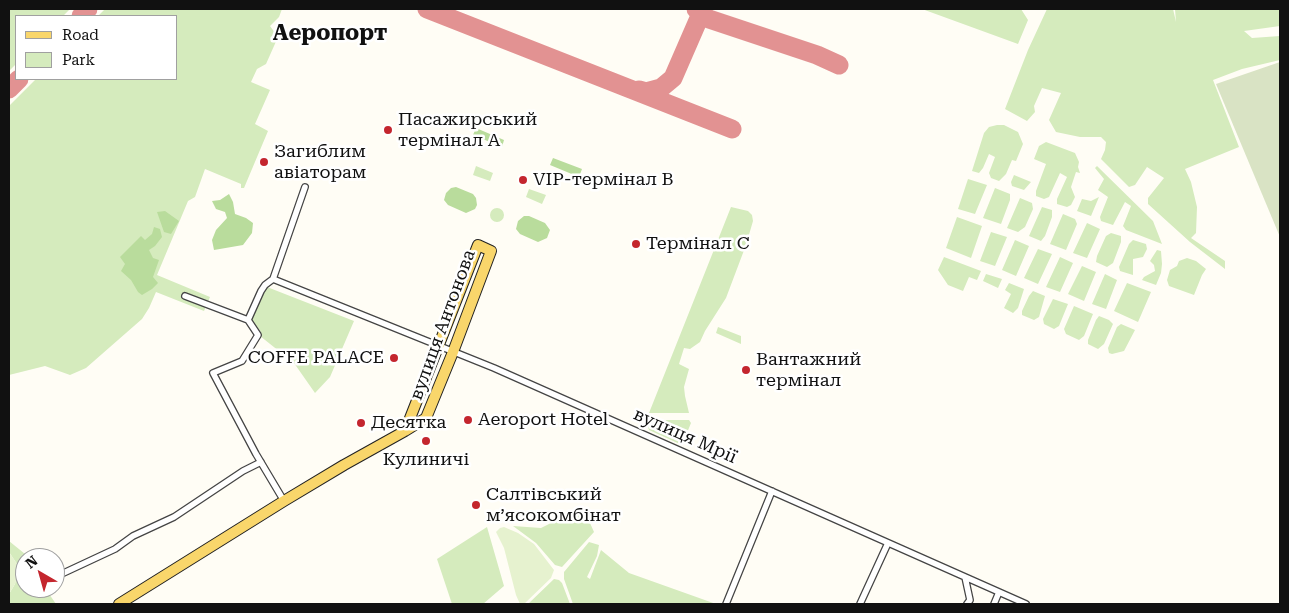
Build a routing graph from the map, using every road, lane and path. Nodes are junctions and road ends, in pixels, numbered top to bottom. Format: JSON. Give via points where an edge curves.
{"nodes":[{"id":1,"x":305,"y":187,"type":"dead end"},
{"id":2,"x":273,"y":279,"type":"junction"},
{"id":3,"x":185,"y":296,"type":"dead end"},
{"id":4,"x":248,"y":320,"type":"junction"},
{"id":5,"x":439,"y":346,"type":"junction"},
{"id":6,"x":453,"y":352,"type":"junction"},
{"id":7,"x":405,"y":432,"type":"junction"},
{"id":8,"x":261,"y":462,"type":"junction"},
{"id":9,"x":772,"y":491,"type":"junction"},
{"id":10,"x":284,"y":501,"type":"junction"},
{"id":11,"x":888,"y":543,"type":"junction"},
{"id":12,"x":65,"y":572,"type":"edge"},
{"id":13,"x":965,"y":577,"type":"junction"},
{"id":14,"x":999,"y":592,"type":"junction"},
{"id":15,"x":120,"y":604,"type":"edge"},
{"id":16,"x":726,"y":604,"type":"edge"},
{"id":17,"x":860,"y":604,"type":"edge"},
{"id":18,"x":967,"y":604,"type":"edge"},
{"id":19,"x":994,"y":604,"type":"edge"},
{"id":20,"x":1026,"y":604,"type":"edge"}],
"edges":[{"from":1,"to":2,"type":"street"},
{"from":2,"to":4,"type":"street","via":[[261,291]]},
{"from":2,"to":5,"type":"street","name":"вулиця Мрії"},
{"from":3,"to":4,"type":"street"},
{"from":4,"to":8,"type":"street","via":[[258,335],[242,361],[213,374]]},
{"from":5,"to":6,"type":"street","name":"вулиця Мрії"},
{"from":5,"to":6,"type":"main road","name":"вулиця Антонова","via":[[478,245],[491,250]]},
{"from":5,"to":7,"type":"main road","name":"вулиця Антонова"},
{"from":6,"to":7,"type":"main road","name":"вулиця Антонова","via":[[426,418]]},
{"from":6,"to":9,"type":"street","name":"вулиця Мрії"},
{"from":7,"to":10,"type":"main road","name":"вулиця Антонова"},
{"from":8,"to":10,"type":"street"},
{"from":8,"to":12,"type":"street","via":[[174,517]]},
{"from":9,"to":11,"type":"street","name":"вулиця Мрії"},
{"from":9,"to":16,"type":"street"},
{"from":10,"to":15,"type":"main road","name":"вулиця Антонова"},
{"from":11,"to":13,"type":"street","name":"вулиця Мрії"},
{"from":11,"to":17,"type":"street"},
{"from":13,"to":14,"type":"street","name":"вулиця Мрії"},
{"from":13,"to":18,"type":"street","via":[[970,600]]},
{"from":14,"to":19,"type":"street"},
{"from":14,"to":20,"type":"street","name":"вулиця Мрії"}]}
